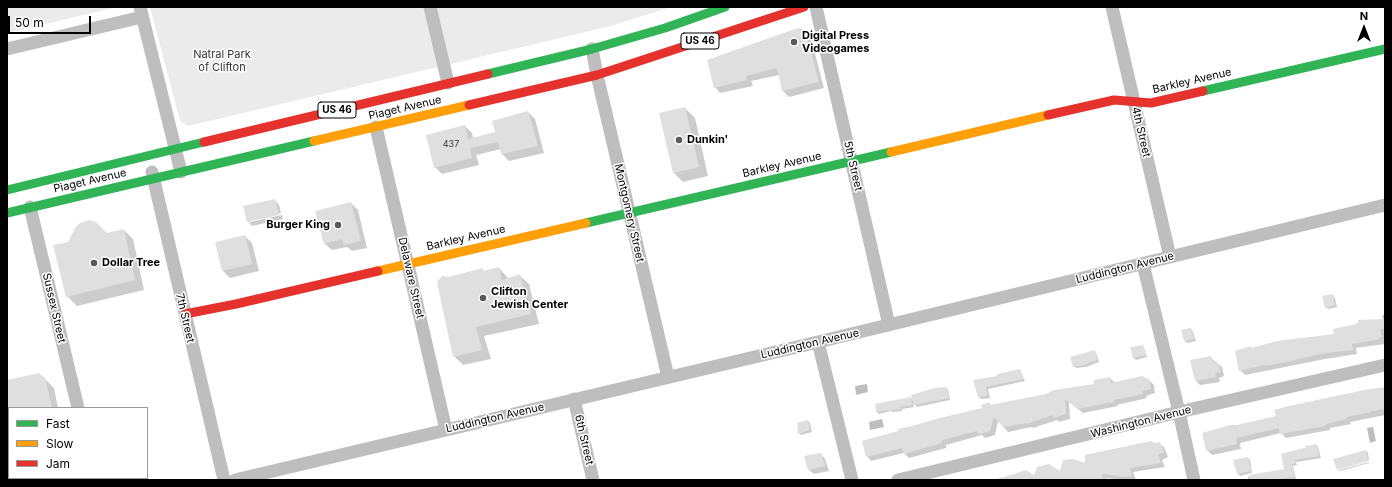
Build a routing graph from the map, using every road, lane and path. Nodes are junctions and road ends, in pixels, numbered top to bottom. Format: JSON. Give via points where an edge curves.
{"nodes":[{"id":1,"x":430,"y":7,"type":"edge"},
{"id":2,"x":726,"y":7,"type":"edge"},
{"id":3,"x":804,"y":7,"type":"edge"},
{"id":4,"x":816,"y":7,"type":"edge"},
{"id":5,"x":1112,"y":7,"type":"edge"},
{"id":6,"x":141,"y":12,"type":"edge"},
{"id":7,"x":732,"y":31,"type":"junction"},
{"id":8,"x":7,"y":49,"type":"edge"},
{"id":9,"x":592,"y":49,"type":"junction"},
{"id":10,"x":1385,"y":49,"type":"edge"},
{"id":11,"x":596,"y":75,"type":"junction"},
{"id":12,"x":448,"y":83,"type":"junction"},
{"id":13,"x":1134,"y":102,"type":"junction"},
{"id":14,"x":376,"y":127,"type":"junction"},
{"id":15,"x":175,"y":150,"type":"junction"},
{"id":16,"x":148,"y":156,"type":"junction"},
{"id":17,"x":852,"y":161,"type":"junction"},
{"id":18,"x":181,"y":172,"type":"junction"},
{"id":19,"x":153,"y":179,"type":"junction"},
{"id":20,"x":7,"y":190,"type":"edge"},
{"id":21,"x":1385,"y":205,"type":"edge"},
{"id":22,"x":30,"y":208,"type":"junction"},
{"id":23,"x":7,"y":213,"type":"edge"},
{"id":24,"x":629,"y":213,"type":"junction"},
{"id":25,"x":1170,"y":257,"type":"junction"},
{"id":26,"x":408,"y":264,"type":"junction"},
{"id":27,"x":1143,"y":264,"type":"junction"},
{"id":28,"x":184,"y":314,"type":"junction"},
{"id":29,"x":889,"y":325,"type":"junction"},
{"id":30,"x":818,"y":342,"type":"junction"},
{"id":31,"x":1385,"y":365,"type":"edge"},
{"id":32,"x":668,"y":377,"type":"junction"},
{"id":33,"x":574,"y":400,"type":"junction"},
{"id":34,"x":78,"y":407,"type":"edge"},
{"id":35,"x":1179,"y":412,"type":"junction"},
{"id":36,"x":446,"y":430,"type":"junction"},
{"id":37,"x":250,"y":478,"type":"edge"},
{"id":38,"x":224,"y":480,"type":"edge"},
{"id":39,"x":235,"y":480,"type":"edge"},
{"id":40,"x":593,"y":480,"type":"edge"},
{"id":41,"x":852,"y":480,"type":"edge"},
{"id":42,"x":898,"y":480,"type":"edge"},
{"id":43,"x":1194,"y":480,"type":"edge"}],
"edges":[{"from":1,"to":12,"type":"street"},
{"from":2,"to":7,"type":"street"},
{"from":2,"to":9,"type":"main road","name":"Piaget Avenue","number":"US 46"},
{"from":3,"to":7,"type":"main road","name":"Piaget Avenue","number":"US 46"},
{"from":4,"to":17,"type":"street","name":"5th Street"},
{"from":5,"to":13,"type":"street","name":"4th Street"},
{"from":6,"to":8,"type":"street"},
{"from":6,"to":15,"type":"street"},
{"from":7,"to":11,"type":"main road","name":"Piaget Avenue","number":"US 46"},
{"from":9,"to":11,"type":"street","name":"Montgomery Street"},
{"from":9,"to":12,"type":"main road","name":"Piaget Avenue","number":"US 46"},
{"from":10,"to":13,"type":"main road","name":"Barkley Avenue","via":[[1151,103]]},
{"from":11,"to":14,"type":"main road","name":"Piaget Avenue","number":"US 46"},
{"from":11,"to":24,"type":"street","name":"Montgomery Street"},
{"from":12,"to":15,"type":"main road","name":"Piaget Avenue","number":"US 46"},
{"from":13,"to":17,"type":"main road","name":"Barkley Avenue","via":[[1114,100]]},
{"from":13,"to":25,"type":"street","name":"4th Street"},
{"from":14,"to":18,"type":"main road","name":"Piaget Avenue","number":"US 46"},
{"from":14,"to":26,"type":"street","name":"Delaware Street"},
{"from":15,"to":16,"type":"main road","name":"Piaget Avenue","number":"US 46"},
{"from":15,"to":18,"type":"street"},
{"from":16,"to":19,"type":"street","name":"7th Street"},
{"from":16,"to":20,"type":"main road","name":"Piaget Avenue","number":"US 46"},
{"from":17,"to":24,"type":"main road","name":"Barkley Avenue"},
{"from":17,"to":29,"type":"street","name":"5th Street"},
{"from":18,"to":19,"type":"main road","name":"Piaget Avenue","number":"US 46"},
{"from":19,"to":22,"type":"main road","name":"Piaget Avenue","number":"US 46"},
{"from":19,"to":28,"type":"street","name":"7th Street"},
{"from":21,"to":25,"type":"street","name":"Luddington Avenue"},
{"from":22,"to":23,"type":"main road","name":"Piaget Avenue","number":"US 46"},
{"from":22,"to":34,"type":"street","name":"Sussex Street"},
{"from":24,"to":26,"type":"main road","name":"Barkley Avenue"},
{"from":24,"to":32,"type":"street","name":"Montgomery Street"},
{"from":25,"to":27,"type":"street","name":"Luddington Avenue"},
{"from":26,"to":28,"type":"main road","name":"Barkley Avenue"},
{"from":26,"to":36,"type":"street","name":"Delaware Street"},
{"from":27,"to":29,"type":"street","name":"Luddington Avenue"},
{"from":27,"to":35,"type":"street"},
{"from":28,"to":38,"type":"street","name":"7th Street"},
{"from":29,"to":30,"type":"street","name":"Luddington Avenue"},
{"from":30,"to":32,"type":"street","name":"Luddington Avenue"},
{"from":30,"to":41,"type":"street"},
{"from":31,"to":35,"type":"street","name":"Washington Avenue"},
{"from":32,"to":33,"type":"street","name":"Luddington Avenue"},
{"from":33,"to":36,"type":"street","name":"Luddington Avenue"},
{"from":33,"to":40,"type":"street","name":"6th Street"},
{"from":35,"to":42,"type":"street","name":"Washington Avenue"},
{"from":35,"to":43,"type":"street"},
{"from":36,"to":37,"type":"street","name":"Luddington Avenue"},
{"from":37,"to":39,"type":"street","name":"Luddington Avenue"}]}
